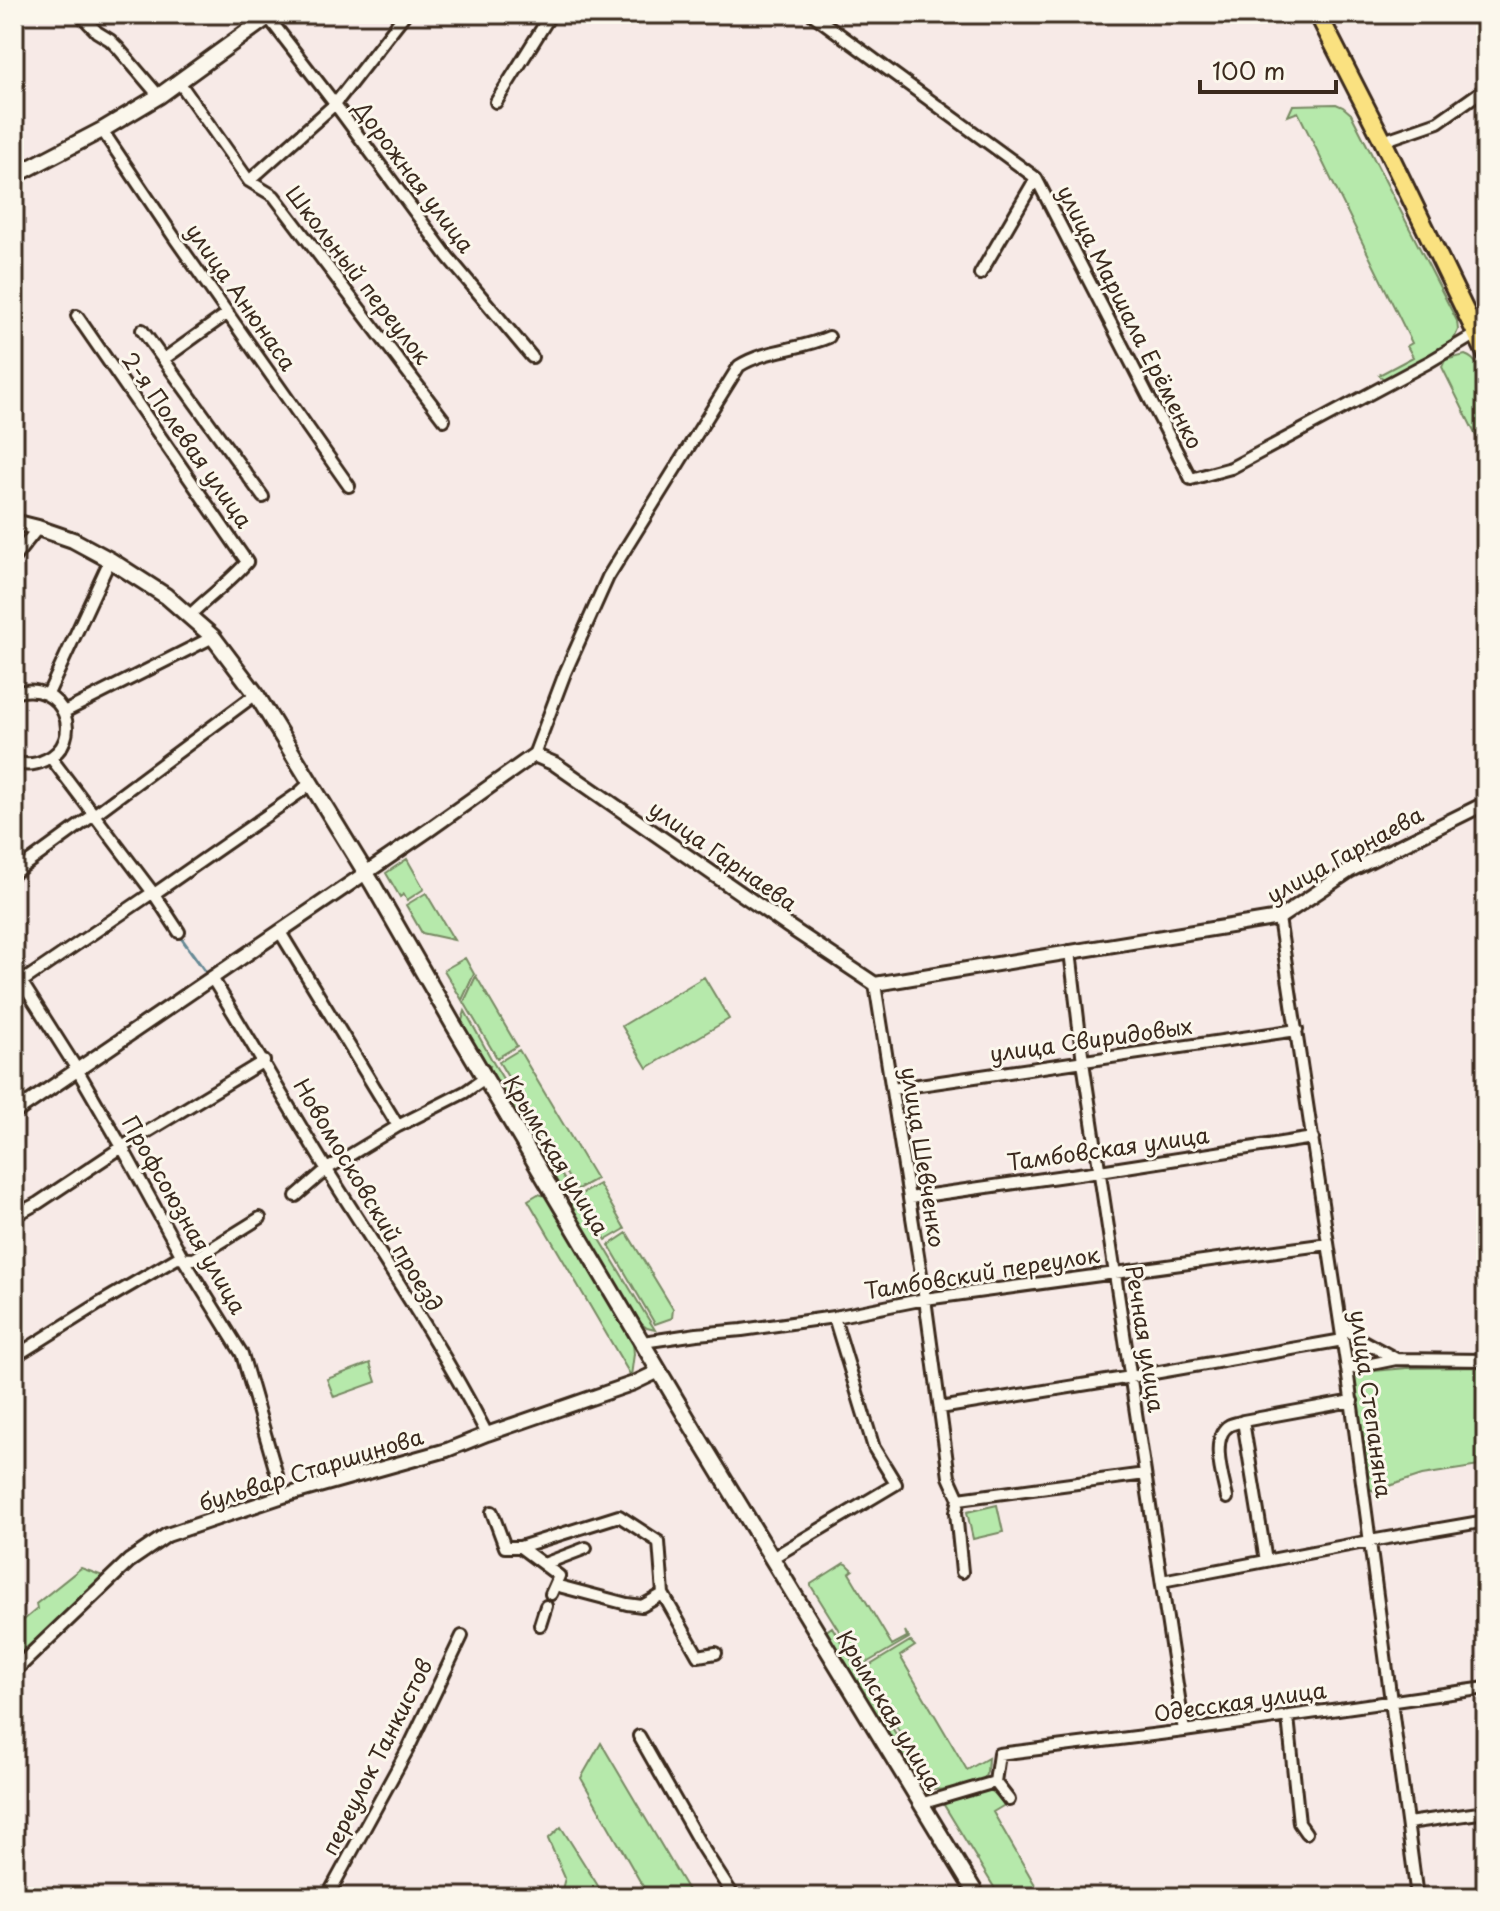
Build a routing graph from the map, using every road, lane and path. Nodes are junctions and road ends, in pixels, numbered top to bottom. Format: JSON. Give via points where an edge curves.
{"nodes":[{"id":1,"x":80,"y":14,"type":"edge"},
{"id":2,"x":405,"y":14,"type":"edge"},
{"id":3,"x":551,"y":14,"type":"edge"},
{"id":4,"x":812,"y":14,"type":"edge"},
{"id":5,"x":1318,"y":14,"type":"edge"},
{"id":6,"x":270,"y":16,"type":"edge"},
{"id":7,"x":179,"y":82,"type":"junction"},
{"id":8,"x":1486,"y":88,"type":"edge"},
{"id":9,"x":159,"y":96,"type":"junction"},
{"id":10,"x":496,"y":102,"type":"dead end"},
{"id":11,"x":335,"y":104,"type":"junction"},
{"id":12,"x":102,"y":130,"type":"junction"},
{"id":13,"x":1383,"y":141,"type":"junction"},
{"id":14,"x":14,"y":176,"type":"edge"},
{"id":15,"x":1036,"y":178,"type":"junction"},
{"id":16,"x":249,"y":181,"type":"junction"},
{"id":17,"x":980,"y":274,"type":"dead end"},
{"id":18,"x":228,"y":313,"type":"junction"},
{"id":19,"x":77,"y":316,"type":"dead end"},
{"id":20,"x":142,"y":330,"type":"dead end"},
{"id":21,"x":1476,"y":334,"type":"junction"},
{"id":22,"x":829,"y":337,"type":"dead end"},
{"id":23,"x":1486,"y":354,"type":"edge"},
{"id":24,"x":532,"y":357,"type":"dead end"},
{"id":25,"x":164,"y":359,"type":"junction"},
{"id":26,"x":444,"y":420,"type":"dead end"},
{"id":27,"x":349,"y":486,"type":"dead end"},
{"id":28,"x":263,"y":497,"type":"dead end"},
{"id":29,"x":14,"y":522,"type":"edge"},
{"id":30,"x":38,"y":528,"type":"junction"},
{"id":31,"x":14,"y":558,"type":"edge"},
{"id":32,"x":110,"y":560,"type":"junction"},
{"id":33,"x":189,"y":616,"type":"junction"},
{"id":34,"x":213,"y":637,"type":"junction"},
{"id":35,"x":14,"y":693,"type":"edge"},
{"id":36,"x":48,"y":694,"type":"junction"},
{"id":37,"x":256,"y":694,"type":"junction"},
{"id":38,"x":64,"y":712,"type":"junction"},
{"id":39,"x":534,"y":755,"type":"junction"},
{"id":40,"x":51,"y":758,"type":"junction"},
{"id":41,"x":14,"y":761,"type":"edge"},
{"id":42,"x":311,"y":782,"type":"junction"},
{"id":43,"x":1486,"y":803,"type":"edge"},
{"id":44,"x":95,"y":814,"type":"junction"},
{"id":45,"x":14,"y":873,"type":"edge"},
{"id":46,"x":365,"y":873,"type":"junction"},
{"id":47,"x":154,"y":894,"type":"junction"},
{"id":48,"x":1279,"y":918,"type":"junction"},
{"id":49,"x":179,"y":932,"type":"dead end"},
{"id":50,"x":280,"y":932,"type":"junction"},
{"id":51,"x":1070,"y":951,"type":"junction"},
{"id":52,"x":14,"y":970,"type":"edge"},
{"id":53,"x":212,"y":978,"type":"junction"},
{"id":54,"x":875,"y":984,"type":"junction"},
{"id":55,"x":18,"y":985,"type":"edge"},
{"id":56,"x":1297,"y":1030,"type":"junction"},
{"id":57,"x":264,"y":1061,"type":"junction"},
{"id":58,"x":1083,"y":1062,"type":"junction"},
{"id":59,"x":78,"y":1071,"type":"junction"},
{"id":60,"x":485,"y":1078,"type":"junction"},
{"id":61,"x":892,"y":1089,"type":"junction"},
{"id":62,"x":14,"y":1113,"type":"edge"},
{"id":63,"x":398,"y":1126,"type":"junction"},
{"id":64,"x":1313,"y":1138,"type":"junction"},
{"id":65,"x":122,"y":1147,"type":"junction"},
{"id":66,"x":327,"y":1169,"type":"junction"},
{"id":67,"x":1100,"y":1171,"type":"junction"},
{"id":68,"x":296,"y":1196,"type":"dead end"},
{"id":69,"x":909,"y":1198,"type":"junction"},
{"id":70,"x":14,"y":1216,"type":"edge"},
{"id":71,"x":260,"y":1218,"type":"dead end"},
{"id":72,"x":1328,"y":1244,"type":"junction"},
{"id":73,"x":184,"y":1260,"type":"junction"},
{"id":74,"x":1115,"y":1272,"type":"junction"},
{"id":75,"x":925,"y":1299,"type":"junction"},
{"id":76,"x":834,"y":1317,"type":"junction"},
{"id":77,"x":1340,"y":1322,"type":"junction"},
{"id":78,"x":1343,"y":1340,"type":"junction"},
{"id":79,"x":643,"y":1342,"type":"junction"},
{"id":80,"x":14,"y":1357,"type":"edge"},
{"id":81,"x":1396,"y":1359,"type":"junction"},
{"id":82,"x":1486,"y":1360,"type":"edge"},
{"id":83,"x":1347,"y":1369,"type":"junction"},
{"id":84,"x":659,"y":1371,"type":"junction"},
{"id":85,"x":1131,"y":1377,"type":"junction"},
{"id":86,"x":1352,"y":1401,"type":"junction"},
{"id":87,"x":940,"y":1408,"type":"junction"},
{"id":88,"x":1243,"y":1421,"type":"junction"},
{"id":89,"x":487,"y":1434,"type":"junction"},
{"id":90,"x":1145,"y":1474,"type":"junction"},
{"id":91,"x":283,"y":1496,"type":"junction"},
{"id":92,"x":1227,"y":1498,"type":"dead end"},
{"id":93,"x":959,"y":1499,"type":"junction"},
{"id":94,"x":492,"y":1512,"type":"dead end"},
{"id":95,"x":1486,"y":1521,"type":"edge"},
{"id":96,"x":1370,"y":1541,"type":"junction"},
{"id":97,"x":520,"y":1547,"type":"junction"},
{"id":98,"x":586,"y":1548,"type":"dead end"},
{"id":99,"x":772,"y":1558,"type":"junction"},
{"id":100,"x":1266,"y":1561,"type":"junction"},
{"id":101,"x":544,"y":1564,"type":"junction"},
{"id":102,"x":962,"y":1572,"type":"dead end"},
{"id":103,"x":1162,"y":1581,"type":"junction"},
{"id":104,"x":663,"y":1594,"type":"junction"},
{"id":105,"x":546,"y":1606,"type":"dead end"},
{"id":106,"x":540,"y":1625,"type":"dead end"},
{"id":107,"x":462,"y":1636,"type":"dead end"},
{"id":108,"x":716,"y":1653,"type":"dead end"},
{"id":109,"x":14,"y":1671,"type":"edge"},
{"id":110,"x":1486,"y":1688,"type":"edge"},
{"id":111,"x":1391,"y":1701,"type":"junction"},
{"id":112,"x":1288,"y":1717,"type":"junction"},
{"id":113,"x":1184,"y":1731,"type":"junction"},
{"id":114,"x":639,"y":1736,"type":"dead end"},
{"id":115,"x":995,"y":1782,"type":"junction"},
{"id":116,"x":1009,"y":1800,"type":"dead end"},
{"id":117,"x":920,"y":1804,"type":"junction"},
{"id":118,"x":1486,"y":1812,"type":"edge"},
{"id":119,"x":1408,"y":1823,"type":"junction"},
{"id":120,"x":1306,"y":1833,"type":"dead end"},
{"id":121,"x":327,"y":1897,"type":"edge"},
{"id":122,"x":734,"y":1897,"type":"edge"},
{"id":123,"x":978,"y":1897,"type":"edge"},
{"id":124,"x":1417,"y":1897,"type":"edge"}],
"edges":[{"from":1,"to":9,"type":"street"},
{"from":2,"to":11,"type":"street"},
{"from":3,"to":10,"type":"street"},
{"from":4,"to":15,"type":"street","name":"улица Маршала Ерёменко"},
{"from":5,"to":13,"type":"main road"},
{"from":6,"to":7,"type":"main road"},
{"from":6,"to":11,"type":"street","name":"Дорожная улица"},
{"from":7,"to":9,"type":"main road"},
{"from":7,"to":16,"type":"street","name":"Школьный переулок"},
{"from":8,"to":13,"type":"street","via":[[1438,122]]},
{"from":9,"to":12,"type":"main road"},
{"from":11,"to":16,"type":"street"},
{"from":11,"to":24,"type":"street","name":"Дорожная улица","via":[[448,257]]},
{"from":12,"to":14,"type":"main road"},
{"from":12,"to":18,"type":"street","name":"улица Анюнаса"},
{"from":13,"to":21,"type":"main road"},
{"from":15,"to":17,"type":"street"},
{"from":15,"to":21,"type":"street","name":"улица Маршала Ерёменко","via":[[1191,479],[1231,468]]},
{"from":16,"to":26,"type":"street","name":"Школьный переулок","via":[[274,196]]},
{"from":18,"to":25,"type":"street"},
{"from":18,"to":27,"type":"street","name":"улица Анюнаса"},
{"from":19,"to":33,"type":"street","name":"2-я Полевая улица","via":[[247,562]]},
{"from":20,"to":25,"type":"street"},
{"from":21,"to":23,"type":"main road"},
{"from":22,"to":39,"type":"street","via":[[739,366],[608,577]]},
{"from":25,"to":28,"type":"street"},
{"from":29,"to":30,"type":"main road","name":"Крымская улица"},
{"from":30,"to":31,"type":"street"},
{"from":30,"to":32,"type":"main road","name":"Крымская улица"},
{"from":32,"to":33,"type":"main road","name":"Крымская улица"},
{"from":32,"to":36,"type":"street"},
{"from":33,"to":34,"type":"main road","name":"Крымская улица"},
{"from":34,"to":37,"type":"main road","name":"Крымская улица"},
{"from":34,"to":38,"type":"street"},
{"from":35,"to":36,"type":"street","via":[[32,689]]},
{"from":36,"to":38,"type":"street"},
{"from":37,"to":42,"type":"main road","name":"Крымская улица"},
{"from":37,"to":44,"type":"street"},
{"from":38,"to":40,"type":"street","via":[[66,737]]},
{"from":39,"to":46,"type":"street"},
{"from":39,"to":54,"type":"street","name":"улица Гарнаева","via":[[567,772]]},
{"from":40,"to":41,"type":"street","via":[[36,764]]},
{"from":40,"to":44,"type":"street"},
{"from":42,"to":46,"type":"main road","name":"Крымская улица"},
{"from":42,"to":47,"type":"street"},
{"from":43,"to":48,"type":"street","name":"улица Гарнаева","via":[[1349,871]]},
{"from":44,"to":45,"type":"street"},
{"from":44,"to":47,"type":"street"},
{"from":46,"to":50,"type":"street"},
{"from":46,"to":60,"type":"main road","name":"Крымская улица"},
{"from":47,"to":49,"type":"street"},
{"from":47,"to":55,"type":"street"},
{"from":48,"to":51,"type":"street","name":"улица Гарнаева"},
{"from":48,"to":56,"type":"street","name":"улица Степаняна"},
{"from":50,"to":53,"type":"street"},
{"from":50,"to":63,"type":"street"},
{"from":51,"to":54,"type":"street","name":"улица Гарнаева"},
{"from":51,"to":58,"type":"street","name":"Речная улица"},
{"from":52,"to":55,"type":"street","name":"Профсоюзная улица"},
{"from":53,"to":57,"type":"street","name":"Новомосковский проезд"},
{"from":53,"to":59,"type":"street"},
{"from":54,"to":61,"type":"street","name":"улица Шевченко"},
{"from":55,"to":59,"type":"street","name":"Профсоюзная улица"},
{"from":56,"to":58,"type":"street","name":"улица Свиридовых"},
{"from":56,"to":64,"type":"street","name":"улица Степаняна"},
{"from":57,"to":65,"type":"street"},
{"from":57,"to":66,"type":"street","name":"Новомосковский проезд"},
{"from":58,"to":61,"type":"street","name":"улица Свиридовых"},
{"from":58,"to":67,"type":"street","name":"Речная улица"},
{"from":59,"to":62,"type":"street"},
{"from":59,"to":65,"type":"street","name":"Профсоюзная улица"},
{"from":60,"to":63,"type":"street"},
{"from":60,"to":79,"type":"main road","name":"Крымская улица"},
{"from":61,"to":69,"type":"street","name":"улица Шевченко"},
{"from":63,"to":66,"type":"street"},
{"from":64,"to":67,"type":"street","name":"Тамбовская улица"},
{"from":64,"to":72,"type":"street","name":"улица Степаняна"},
{"from":65,"to":70,"type":"street"},
{"from":65,"to":73,"type":"street","name":"Профсоюзная улица"},
{"from":66,"to":68,"type":"street"},
{"from":66,"to":89,"type":"street","name":"Новомосковский проезд"},
{"from":67,"to":69,"type":"street","name":"Тамбовская улица"},
{"from":67,"to":74,"type":"street","name":"Речная улица"},
{"from":69,"to":75,"type":"street","name":"улица Шевченко"},
{"from":71,"to":73,"type":"street"},
{"from":72,"to":74,"type":"street","name":"Тамбовский переулок"},
{"from":72,"to":77,"type":"street","name":"улица Степаняна"},
{"from":73,"to":80,"type":"street","via":[[177,1258]]},
{"from":73,"to":91,"type":"street","name":"Профсоюзная улица","via":[[242,1354]]},
{"from":74,"to":75,"type":"street","name":"Тамбовский переулок"},
{"from":74,"to":85,"type":"street","name":"Речная улица"},
{"from":75,"to":76,"type":"street","name":"Тамбовский переулок"},
{"from":75,"to":87,"type":"street","name":"улица Шевченко"},
{"from":76,"to":79,"type":"street","name":"Тамбовский переулок"},
{"from":76,"to":99,"type":"street","via":[[874,1448],[896,1484]]},
{"from":77,"to":78,"type":"street","name":"улица Степаняна"},
{"from":77,"to":81,"type":"street"},
{"from":78,"to":83,"type":"street","name":"улица Степаняна"},
{"from":78,"to":85,"type":"street"},
{"from":79,"to":84,"type":"main road","name":"Крымская улица"},
{"from":81,"to":82,"type":"street"},
{"from":81,"to":83,"type":"street"},
{"from":83,"to":86,"type":"street","name":"улица Степаняна"},
{"from":84,"to":89,"type":"street","name":"бульвар Старшинова"},
{"from":84,"to":99,"type":"main road","name":"Крымская улица"},
{"from":85,"to":87,"type":"street"},
{"from":85,"to":90,"type":"street","name":"Речная улица"},
{"from":86,"to":88,"type":"street"},
{"from":86,"to":96,"type":"street","name":"улица Степаняна"},
{"from":87,"to":93,"type":"street","name":"улица Шевченко","via":[[949,1477]]},
{"from":88,"to":92,"type":"street","via":[[1223,1430],[1218,1446]]},
{"from":88,"to":100,"type":"street"},
{"from":89,"to":91,"type":"street","name":"бульвар Старшинова"},
{"from":90,"to":93,"type":"street"},
{"from":90,"to":103,"type":"street","name":"Речная улица"},
{"from":91,"to":109,"type":"street","name":"бульвар Старшинова","via":[[167,1535],[127,1563]]},
{"from":93,"to":102,"type":"street","name":"улица Шевченко"},
{"from":94,"to":97,"type":"street","via":[[505,1547]]},
{"from":95,"to":96,"type":"street"},
{"from":96,"to":100,"type":"street"},
{"from":96,"to":111,"type":"street","name":"улица Степаняна"},
{"from":97,"to":101,"type":"street"},
{"from":97,"to":104,"type":"street","via":[[619,1516],[659,1542]]},
{"from":98,"to":101,"type":"street"},
{"from":99,"to":117,"type":"main road","name":"Крымская улица"},
{"from":100,"to":103,"type":"street"},
{"from":101,"to":104,"type":"street","via":[[559,1576],[553,1589],[642,1606]]},
{"from":103,"to":113,"type":"street","name":"Речная улица"},
{"from":104,"to":108,"type":"street","via":[[698,1656]]},
{"from":105,"to":106,"type":"street"},
{"from":107,"to":121,"type":"street","name":"переулок Танкистов"},
{"from":110,"to":111,"type":"street","name":"Одесская улица"},
{"from":111,"to":112,"type":"street","name":"Одесская улица"},
{"from":111,"to":119,"type":"street","name":"улица Степаняна"},
{"from":112,"to":113,"type":"street","name":"Одесская улица"},
{"from":112,"to":120,"type":"street","via":[[1299,1823]]},
{"from":113,"to":115,"type":"street","name":"Одесская улица","via":[[999,1754]]},
{"from":114,"to":122,"type":"street"},
{"from":115,"to":116,"type":"street"},
{"from":115,"to":117,"type":"street"},
{"from":117,"to":123,"type":"main road","name":"Крымская улица"},
{"from":118,"to":119,"type":"street"},
{"from":119,"to":124,"type":"street","name":"улица Степаняна"}]}
